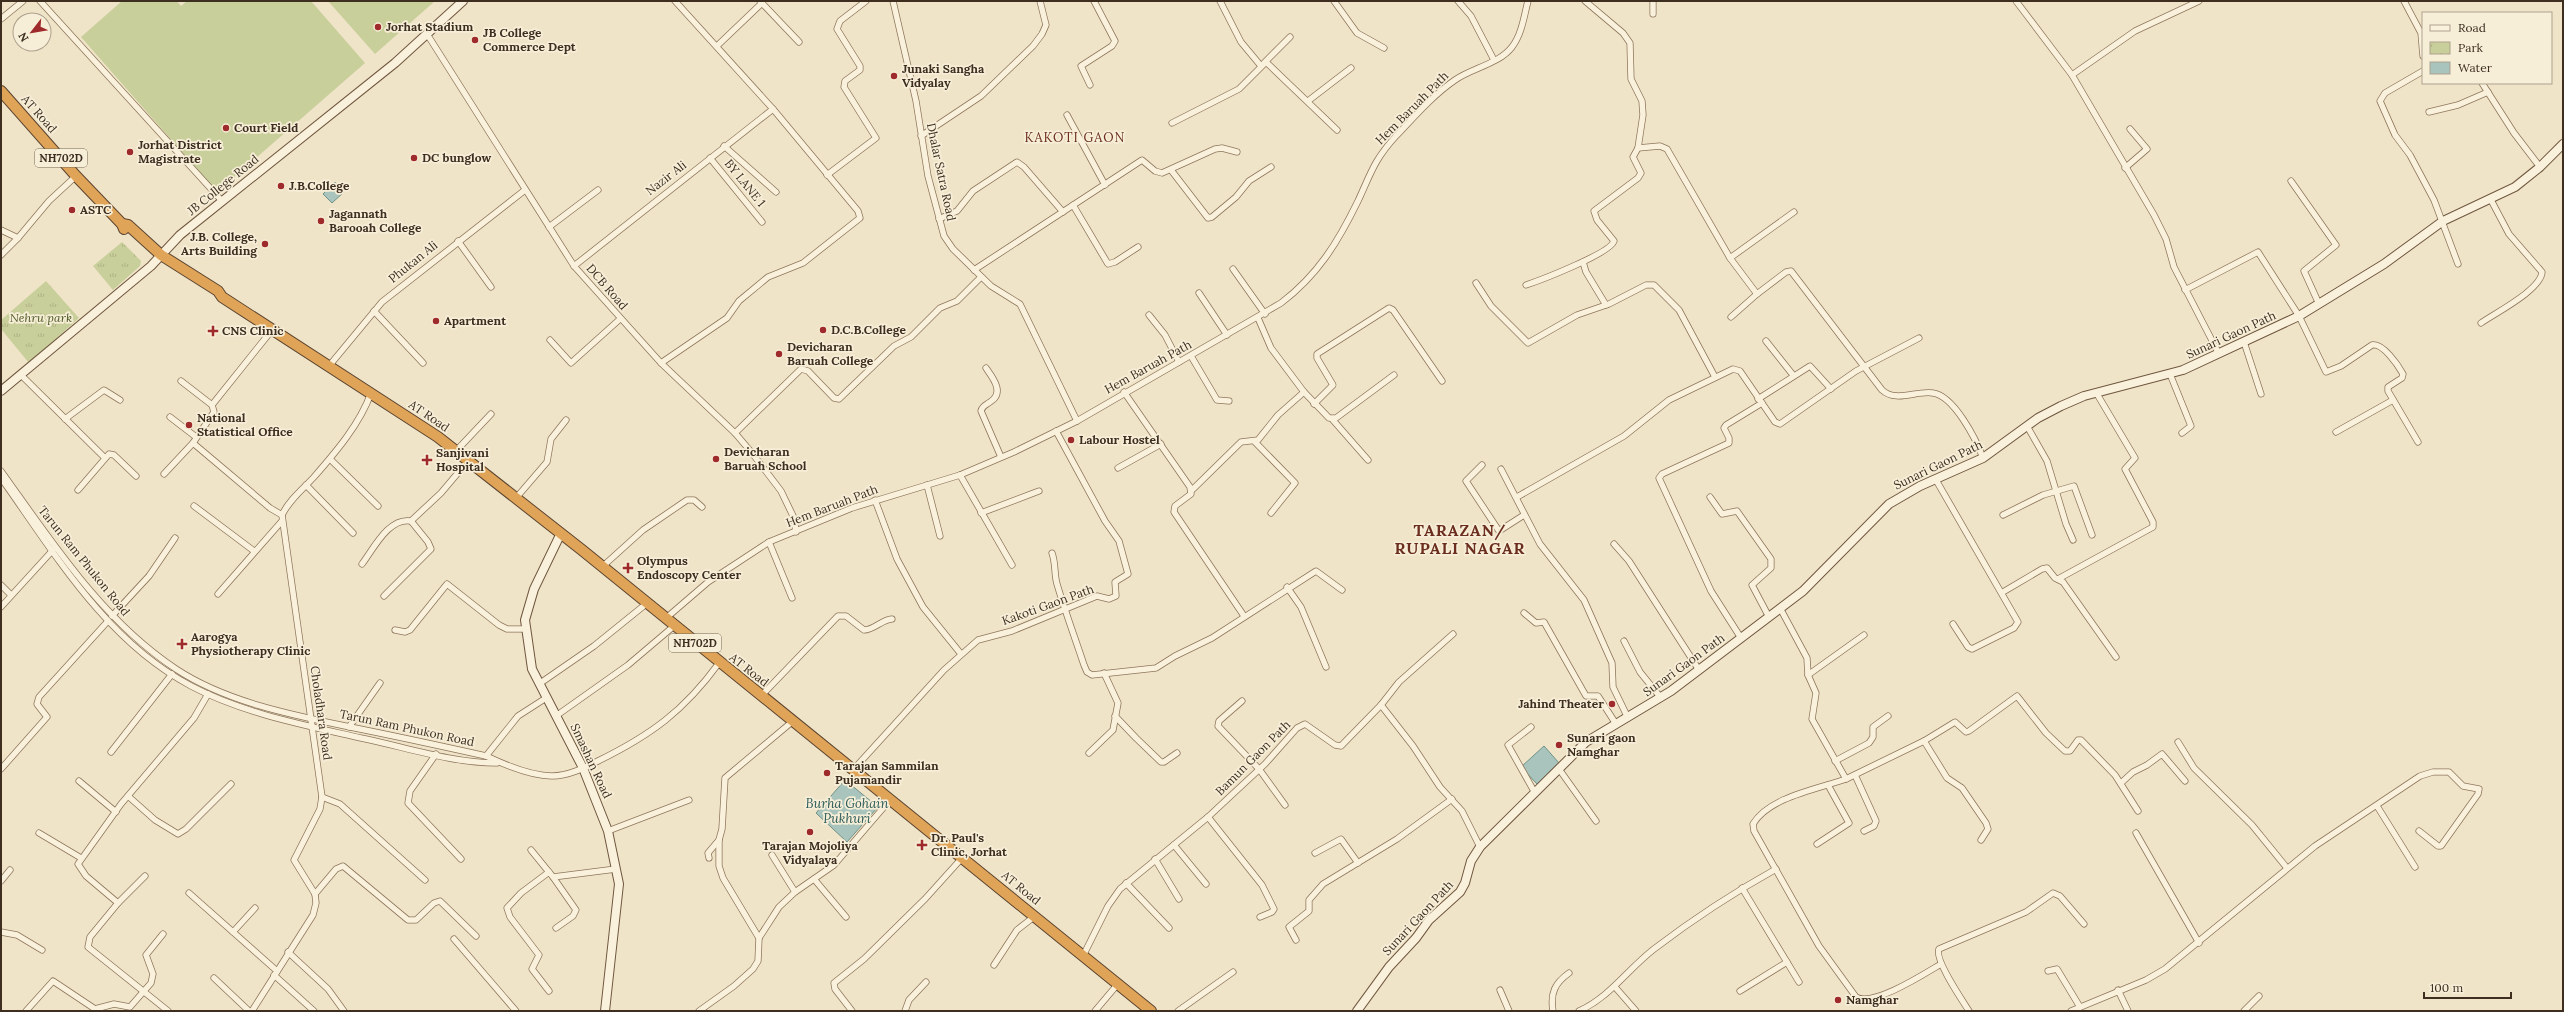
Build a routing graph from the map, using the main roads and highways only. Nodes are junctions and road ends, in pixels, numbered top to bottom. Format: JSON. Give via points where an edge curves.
{"nodes":[{"id":1,"x":1,"y":91,"type":"edge"},
{"id":2,"x":1151,"y":1011,"type":"edge"}],
"edges":[{"from":1,"to":2,"type":"highway","name":"AT Road","number":"NH702D","via":[[76,176],[122,224],[128,224],[159,257],[218,292],[456,451],[561,533]]}]}
